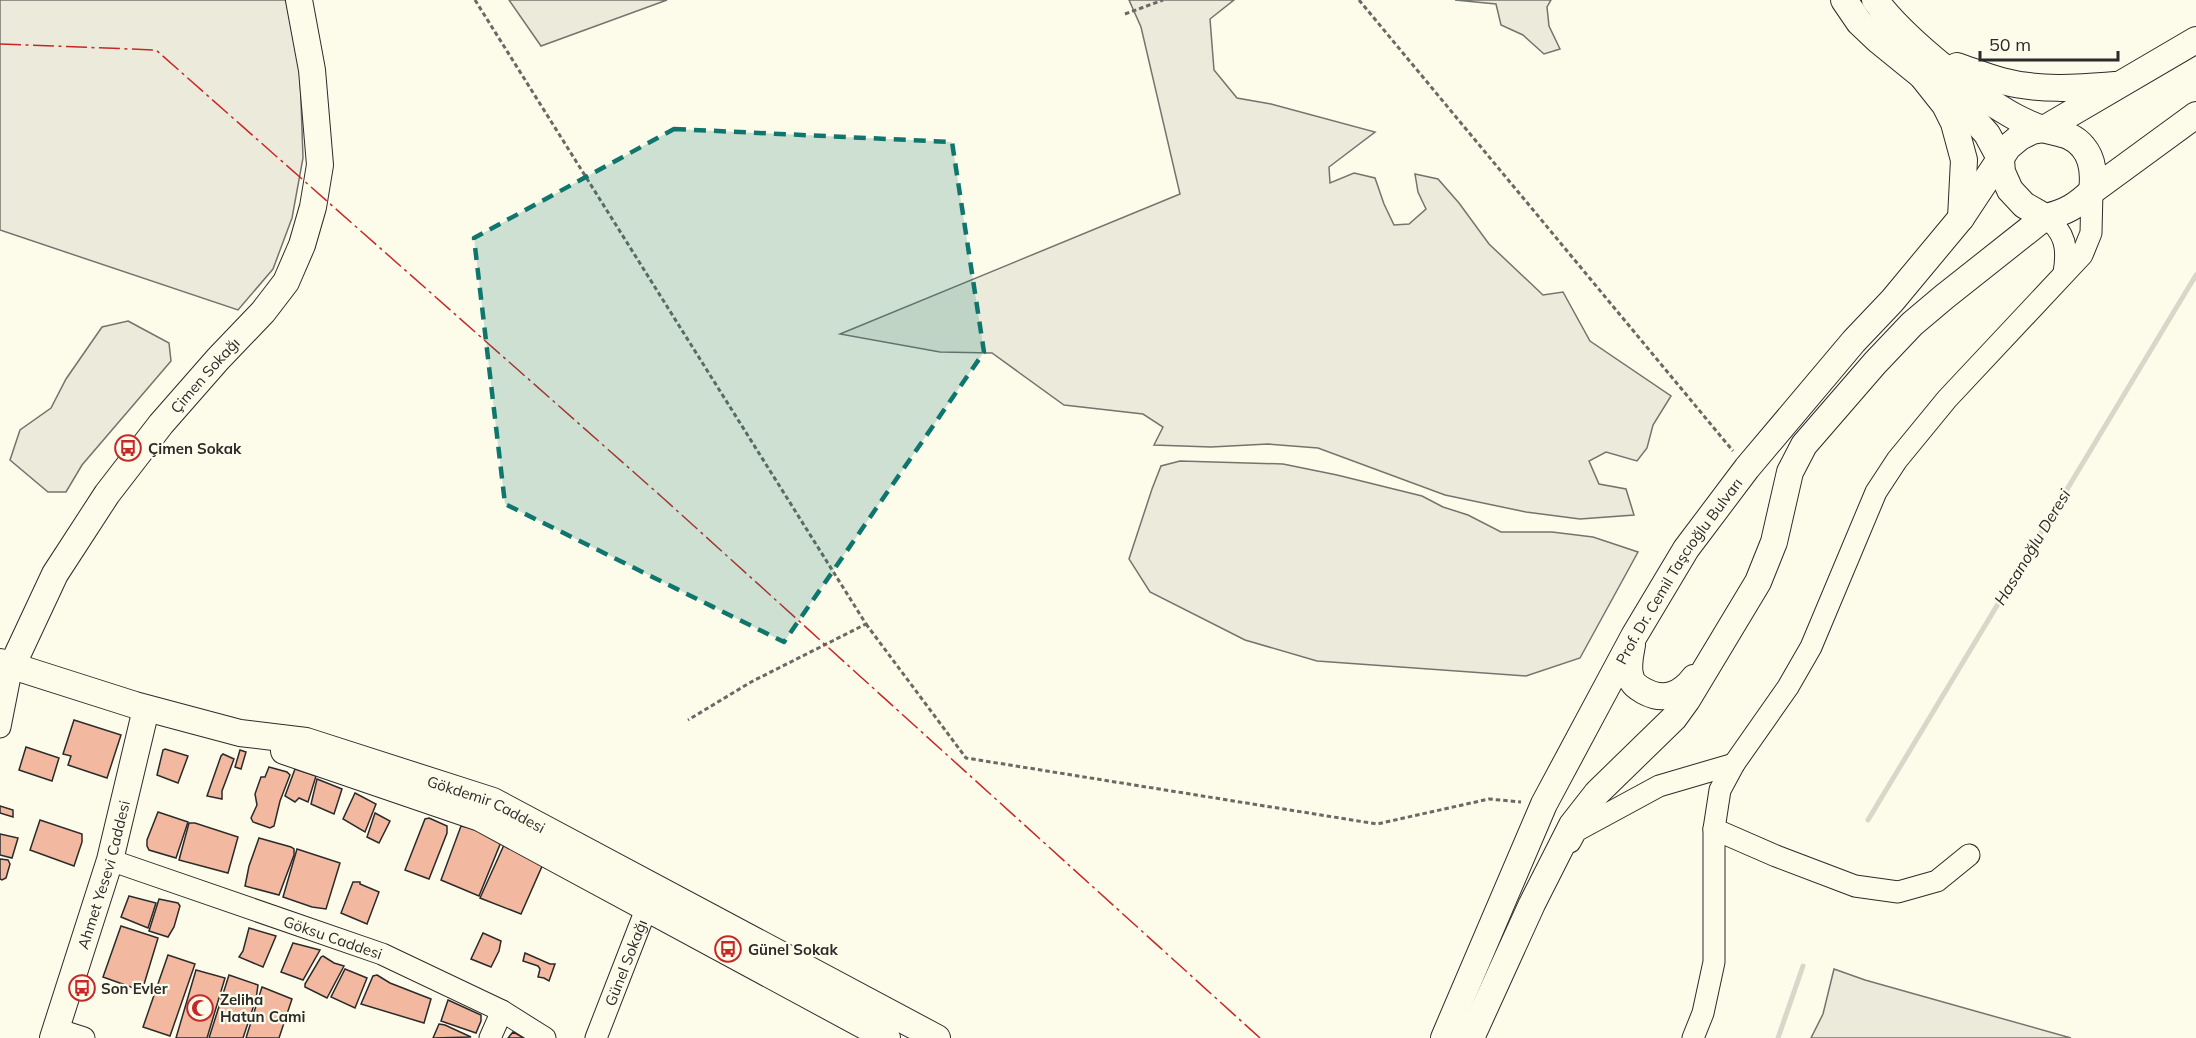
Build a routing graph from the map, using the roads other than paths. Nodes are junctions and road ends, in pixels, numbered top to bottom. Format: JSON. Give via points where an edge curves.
{"nodes":[{"id":1,"x":299,"y":0,"type":"edge"},
{"id":2,"x":1844,"y":0,"type":"edge"},
{"id":3,"x":1875,"y":0,"type":"edge"},
{"id":4,"x":2189,"y":45,"type":"edge"},
{"id":5,"x":1928,"y":67,"type":"junction"},
{"id":6,"x":2121,"y":84,"type":"junction"},
{"id":7,"x":2196,"y":115,"type":"edge"},
{"id":8,"x":2044,"y":129,"type":"junction"},
{"id":9,"x":2001,"y":160,"type":"junction"},
{"id":10,"x":2092,"y":191,"type":"junction"},
{"id":11,"x":2046,"y":217,"type":"junction"},
{"id":12,"x":1961,"y":218,"type":"junction"},
{"id":13,"x":2064,"y":273,"type":"junction"},
{"id":14,"x":1730,"y":630,"type":"junction"},
{"id":15,"x":1634,"y":636,"type":"junction"},
{"id":16,"x":6,"y":664,"type":"edge"},
{"id":17,"x":146,"y":709,"type":"junction"},
{"id":18,"x":0,"y":727,"type":"edge"},
{"id":19,"x":1734,"y":764,"type":"junction"},
{"id":20,"x":1714,"y":829,"type":"junction"},
{"id":21,"x":1969,"y":855,"type":"dead end"},
{"id":22,"x":110,"y":860,"type":"junction"},
{"id":23,"x":650,"y":899,"type":"junction"},
{"id":24,"x":1516,"y":942,"type":"junction"},
{"id":25,"x":502,"y":1011,"type":"junction"},
{"id":26,"x":54,"y":1034,"type":"edge"},
{"id":27,"x":84,"y":1038,"type":"edge"},
{"id":28,"x":490,"y":1038,"type":"edge"},
{"id":29,"x":545,"y":1038,"type":"edge"},
{"id":30,"x":596,"y":1038,"type":"edge"},
{"id":31,"x":887,"y":1038,"type":"edge"},
{"id":32,"x":937,"y":1038,"type":"edge"},
{"id":33,"x":1444,"y":1038,"type":"edge"},
{"id":34,"x":1472,"y":1038,"type":"edge"},
{"id":35,"x":1693,"y":1038,"type":"edge"}],
"edges":[{"from":1,"to":16,"type":"main road","name":"Çimen Sokağı","via":[[312,70],[320,165],[302,245],[286,282],[161,424],[106,494],[55,574]]},
{"from":2,"to":5,"type":"main road","via":[[1879,41]]},
{"from":3,"to":5,"type":"main road","via":[[1905,33]]},
{"from":4,"to":6,"type":"main road"},
{"from":5,"to":6,"type":"main road","via":[[2028,87]]},
{"from":5,"to":8,"type":"main road"},
{"from":5,"to":9,"type":"main road","via":[[1987,134]]},
{"from":5,"to":12,"type":"main road","via":[[1963,150]]},
{"from":6,"to":8,"type":"main road"},
{"from":7,"to":10,"type":"main road"},
{"from":8,"to":9,"type":"main road","via":[[2020,137]]},
{"from":8,"to":10,"type":"main road","via":[[2066,134],[2084,148],[2094,176]]},
{"from":9,"to":11,"type":"main road","via":[[2006,183],[2015,196]]},
{"from":9,"to":12,"type":"main road","name":"Prof. Dr. Cemil Taşcıoğlu Bulvarı"},
{"from":10,"to":11,"type":"main road","via":[[2069,210]]},
{"from":10,"to":13,"type":"street","via":[[2087,248]]},
{"from":11,"to":13,"type":"street","via":[[2056,225],[2065,242]]},
{"from":11,"to":14,"type":"main road","via":[[1912,324],[1804,445],[1790,472],[1774,542],[1758,582]]},
{"from":12,"to":15,"type":"main road","name":"Prof. Dr. Cemil Taşcıoğlu Bulvarı","via":[[1747,468],[1686,549]]},
{"from":13,"to":19,"type":"street","via":[[1947,399],[1897,460],[1876,492],[1811,646],[1788,687]]},
{"from":14,"to":15,"type":"main road","via":[[1682,691],[1661,698],[1632,682],[1629,666]]},
{"from":14,"to":24,"type":"main road","via":[[1674,718],[1597,793],[1572,825]]},
{"from":15,"to":33,"type":"main road","name":"Prof. Dr. Cemil Taşcıoğlu Bulvarı","via":[[1544,804]]},
{"from":16,"to":17,"type":"main road","name":"Gökdemir Caddesi"},
{"from":16,"to":18,"type":"street","name":"Çimen Sokağı"},
{"from":17,"to":22,"type":"main road","name":"Ahmet Yesevi Caddesi"},
{"from":17,"to":23,"type":"main road","name":"Gökdemir Caddesi","via":[[240,733],[306,741],[493,801]]},
{"from":19,"to":20,"type":"street","via":[[1720,790]]},
{"from":19,"to":24,"type":"street","via":[[1659,786],[1576,831]]},
{"from":20,"to":21,"type":"street","via":[[1855,886],[1898,892],[1937,881]]},
{"from":20,"to":35,"type":"street","via":[[1714,962]]},
{"from":22,"to":25,"type":"street","name":"Göksu Caddesi","via":[[382,954]]},
{"from":22,"to":26,"type":"main road","name":"Ahmet Yesevi Caddesi"},
{"from":23,"to":30,"type":"street","name":"Günel Sokağı"},
{"from":23,"to":31,"type":"main road"},
{"from":23,"to":32,"type":"main road","name":"Gökdemir Caddesi"},
{"from":24,"to":34,"type":"main road"},
{"from":25,"to":28,"type":"street"},
{"from":25,"to":29,"type":"street","name":"Göksu Caddesi"},
{"from":26,"to":27,"type":"street"}]}
